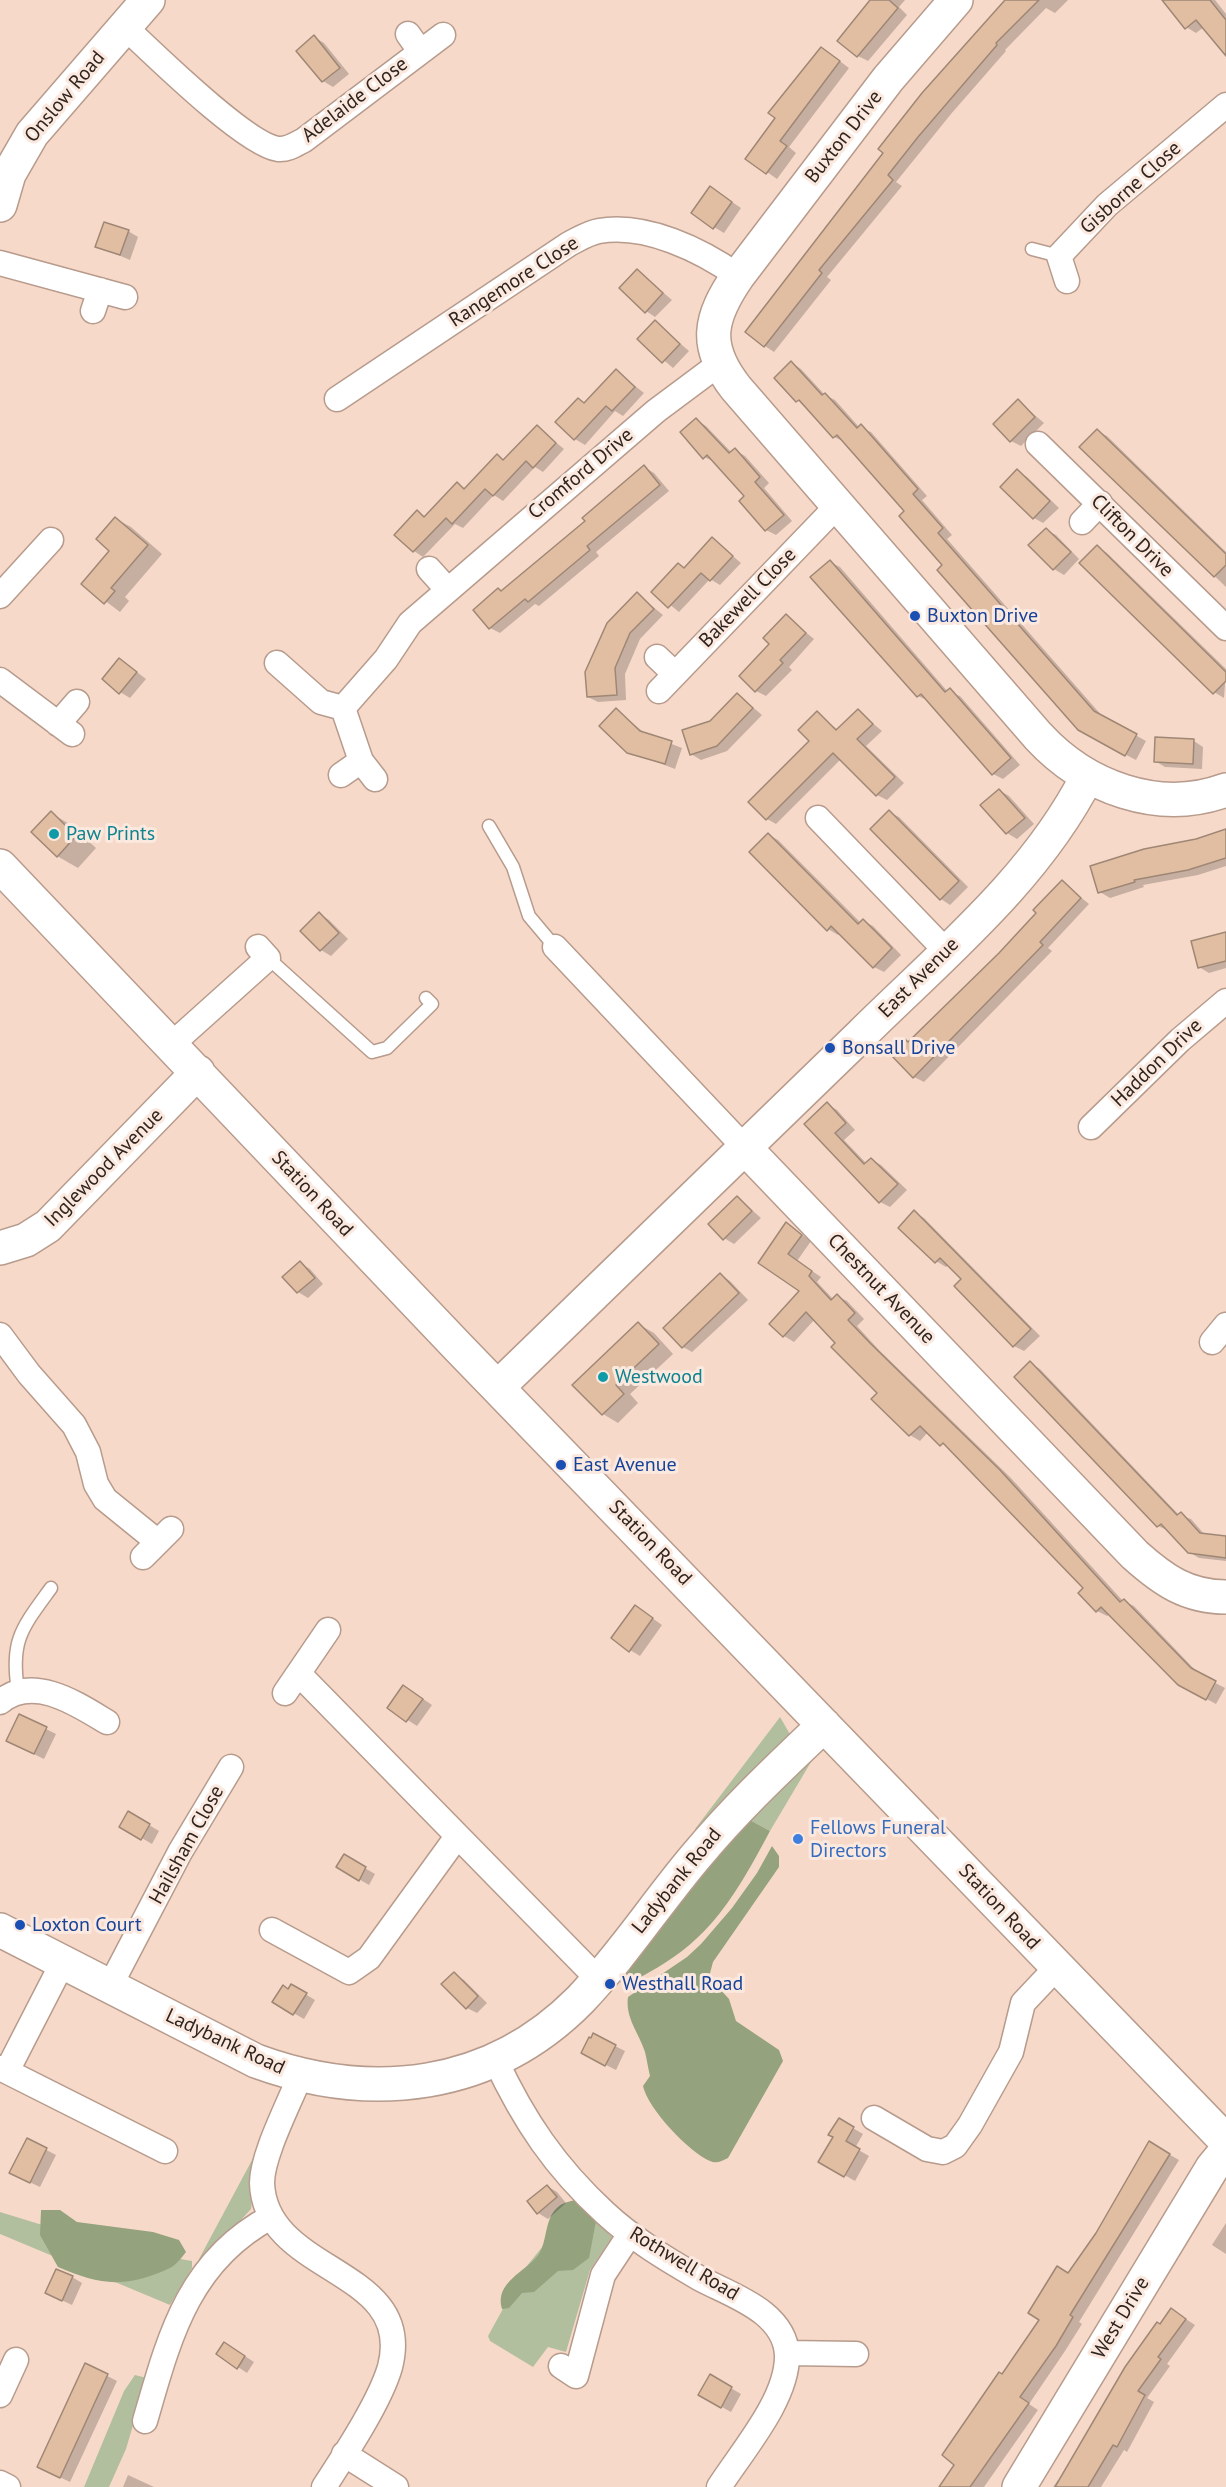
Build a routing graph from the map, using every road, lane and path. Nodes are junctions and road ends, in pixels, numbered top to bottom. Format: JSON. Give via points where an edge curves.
{"nodes":[{"id":1,"x":148,"y":0,"type":"edge"},
{"id":2,"x":956,"y":0,"type":"edge"},
{"id":3,"x":125,"y":27,"type":"junction"},
{"id":4,"x":442,"y":35,"type":"dead end"},
{"id":5,"x":1224,"y":111,"type":"edge"},
{"id":6,"x":0,"y":205,"type":"edge"},
{"id":7,"x":1032,"y":249,"type":"dead end"},
{"id":8,"x":1059,"y":256,"type":"junction"},
{"id":9,"x":0,"y":263,"type":"edge"},
{"id":10,"x":738,"y":276,"type":"junction"},
{"id":11,"x":1067,"y":281,"type":"dead end"},
{"id":12,"x":125,"y":297,"type":"dead end"},
{"id":13,"x":719,"y":364,"type":"junction"},
{"id":14,"x":337,"y":399,"type":"dead end"},
{"id":15,"x":1038,"y":444,"type":"dead end"},
{"id":16,"x":1100,"y":503,"type":"junction"},
{"id":17,"x":838,"y":505,"type":"junction"},
{"id":18,"x":1082,"y":522,"type":"dead end"},
{"id":19,"x":51,"y":540,"type":"dead end"},
{"id":20,"x":429,"y":569,"type":"dead end"},
{"id":21,"x":447,"y":590,"type":"junction"},
{"id":22,"x":0,"y":596,"type":"edge"},
{"id":23,"x":1226,"y":628,"type":"edge"},
{"id":24,"x":657,"y":657,"type":"dead end"},
{"id":25,"x":277,"y":663,"type":"dead end"},
{"id":26,"x":0,"y":680,"type":"edge"},
{"id":27,"x":77,"y":702,"type":"dead end"},
{"id":28,"x":343,"y":708,"type":"junction"},
{"id":29,"x":341,"y":775,"type":"dead end"},
{"id":30,"x":1087,"y":777,"type":"junction"},
{"id":31,"x":1226,"y":790,"type":"edge"},
{"id":32,"x":818,"y":818,"type":"dead end"},
{"id":33,"x":489,"y":826,"type":"dead end"},
{"id":34,"x":0,"y":866,"type":"edge"},
{"id":35,"x":555,"y":947,"type":"joint"},
{"id":36,"x":946,"y":951,"type":"junction"},
{"id":37,"x":263,"y":952,"type":"joint"},
{"id":38,"x":426,"y":998,"type":"dead end"},
{"id":39,"x":1226,"y":1001,"type":"edge"},
{"id":40,"x":171,"y":1046,"type":"junction"},
{"id":41,"x":198,"y":1072,"type":"junction"},
{"id":42,"x":1091,"y":1127,"type":"dead end"},
{"id":43,"x":745,"y":1148,"type":"junction"},
{"id":44,"x":0,"y":1248,"type":"edge"},
{"id":45,"x":0,"y":1335,"type":"edge"},
{"id":46,"x":498,"y":1387,"type":"junction"},
{"id":47,"x":157,"y":1543,"type":"dead end"},
{"id":48,"x":51,"y":1588,"type":"dead end"},
{"id":49,"x":1226,"y":1597,"type":"edge"},
{"id":50,"x":328,"y":1630,"type":"dead end"},
{"id":51,"x":9,"y":1696,"type":"edge"},
{"id":52,"x":107,"y":1722,"type":"dead end"},
{"id":53,"x":824,"y":1725,"type":"junction"},
{"id":54,"x":231,"y":1767,"type":"dead end"},
{"id":55,"x":456,"y":1838,"type":"junction"},
{"id":56,"x":0,"y":1930,"type":"edge"},
{"id":57,"x":272,"y":1930,"type":"dead end"},
{"id":58,"x":63,"y":1962,"type":"junction"},
{"id":59,"x":1056,"y":1968,"type":"junction"},
{"id":60,"x":598,"y":1980,"type":"junction"},
{"id":61,"x":110,"y":1986,"type":"junction"},
{"id":62,"x":495,"y":2059,"type":"junction"},
{"id":63,"x":3,"y":2069,"type":"edge"},
{"id":64,"x":300,"y":2076,"type":"junction"},
{"id":65,"x":874,"y":2118,"type":"dead end"},
{"id":66,"x":1226,"y":2141,"type":"edge"},
{"id":67,"x":165,"y":2151,"type":"dead end"},
{"id":68,"x":1226,"y":2151,"type":"edge"},
{"id":69,"x":271,"y":2217,"type":"junction"},
{"id":70,"x":630,"y":2234,"type":"junction"},
{"id":71,"x":787,"y":2353,"type":"junction"},
{"id":72,"x":856,"y":2354,"type":"dead end"},
{"id":73,"x":16,"y":2360,"type":"dead end"},
{"id":74,"x":561,"y":2366,"type":"dead end"},
{"id":75,"x":0,"y":2395,"type":"edge"},
{"id":76,"x":144,"y":2421,"type":"dead end"},
{"id":77,"x":344,"y":2454,"type":"junction"},
{"id":78,"x":0,"y":2483,"type":"edge"},
{"id":79,"x":8,"y":2487,"type":"edge"},
{"id":80,"x":324,"y":2487,"type":"edge"},
{"id":81,"x":396,"y":2487,"type":"edge"},
{"id":82,"x":719,"y":2487,"type":"edge"},
{"id":83,"x":1019,"y":2487,"type":"edge"}],
"edges":[{"from":1,"to":3,"type":"street","name":"Onslow Road"},
{"from":2,"to":10,"type":"street","name":"Buxton Drive","via":[[888,79]]},
{"from":3,"to":4,"type":"street","name":"Adelaide Close","via":[[258,142],[280,149],[304,140],[414,43]]},
{"from":3,"to":6,"type":"street","name":"Onslow Road","via":[[32,134],[9,174]]},
{"from":5,"to":8,"type":"street","name":"Gisborne Close","via":[[1107,205]]},
{"from":7,"to":8,"type":"lane"},
{"from":8,"to":11,"type":"street"},
{"from":9,"to":12,"type":"street","via":[[97,301]]},
{"from":10,"to":13,"type":"street","name":"Buxton Drive","via":[[717,311],[713,343]]},
{"from":10,"to":14,"type":"street","name":"Rangemore Close","via":[[719,263],[651,235],[623,230],[590,234],[569,244]]},
{"from":13,"to":17,"type":"street","name":"Buxton Drive"},
{"from":13,"to":21,"type":"street","name":"Cromford Drive","via":[[656,411]]},
{"from":15,"to":16,"type":"street","name":"Clifton Drive"},
{"from":16,"to":18,"type":"street"},
{"from":16,"to":23,"type":"street","name":"Clifton Drive"},
{"from":17,"to":24,"type":"street","name":"Bakewell Close","via":[[667,683]]},
{"from":17,"to":30,"type":"street","name":"Buxton Drive","via":[[1038,736],[1062,760]]},
{"from":19,"to":22,"type":"street"},
{"from":20,"to":21,"type":"street"},
{"from":21,"to":28,"type":"street","name":"Cromford Drive","via":[[410,623]]},
{"from":25,"to":28,"type":"street","via":[[321,702]]},
{"from":26,"to":27,"type":"street","via":[[65,729]]},
{"from":28,"to":29,"type":"street","via":[[368,770]]},
{"from":30,"to":31,"type":"street","via":[[1137,795],[1166,799]]},
{"from":30,"to":36,"type":"street","name":"East Avenue","via":[[1073,806],[1035,861]]},
{"from":32,"to":36,"type":"street"},
{"from":33,"to":35,"type":"lane","via":[[513,867],[529,916]]},
{"from":34,"to":40,"type":"street","name":"Station Road"},
{"from":35,"to":43,"type":"street","name":"Chestnut Avenue"},
{"from":36,"to":43,"type":"street","name":"East Avenue"},
{"from":37,"to":38,"type":"lane","via":[[372,1052],[387,1048],[432,1004]]},
{"from":37,"to":40,"type":"street"},
{"from":39,"to":42,"type":"street","name":"Haddon Drive"},
{"from":40,"to":41,"type":"street","name":"Station Road"},
{"from":41,"to":44,"type":"street","name":"Inglewood Avenue","via":[[48,1226],[26,1240]]},
{"from":41,"to":46,"type":"street","name":"Station Road"},
{"from":43,"to":46,"type":"street","name":"East Avenue"},
{"from":43,"to":49,"type":"street","name":"Chestnut Avenue","via":[[1135,1555],[1173,1586],[1194,1594]]},
{"from":45,"to":47,"type":"street","via":[[74,1425],[105,1499]]},
{"from":46,"to":53,"type":"street","name":"Station Road"},
{"from":48,"to":51,"type":"lane","via":[[23,1625],[13,1660]]},
{"from":50,"to":55,"type":"street","via":[[292,1684],[391,1766]]},
{"from":51,"to":52,"type":"street","via":[[32,1690],[68,1699]]},
{"from":53,"to":59,"type":"street","name":"Station Road"},
{"from":53,"to":60,"type":"street","name":"Ladybank Road","via":[[727,1820]]},
{"from":54,"to":61,"type":"street","name":"Hailsham Close","via":[[180,1852]]},
{"from":55,"to":57,"type":"street","via":[[369,1958],[349,1972]]},
{"from":55,"to":60,"type":"street"},
{"from":56,"to":58,"type":"street","name":"Ladybank Road"},
{"from":58,"to":61,"type":"street","name":"Ladybank Road"},
{"from":58,"to":63,"type":"street"},
{"from":59,"to":65,"type":"street","via":[[1023,2003],[1011,2052],[955,2146],[943,2152],[927,2149]]},
{"from":59,"to":66,"type":"street","name":"Station Road"},
{"from":60,"to":62,"type":"street","name":"Ladybank Road","via":[[547,2028]]},
{"from":61,"to":64,"type":"street","name":"Ladybank Road","via":[[256,2061]]},
{"from":62,"to":64,"type":"street","name":"Ladybank Road","via":[[444,2077],[395,2085],[333,2083]]},
{"from":62,"to":70,"type":"street","name":"Rothwell Road","via":[[518,2106],[547,2151],[581,2190]]},
{"from":63,"to":67,"type":"street"},
{"from":64,"to":69,"type":"street","via":[[262,2175]]},
{"from":68,"to":83,"type":"street","name":"West Drive","via":[[1212,2168]]},
{"from":69,"to":76,"type":"street","via":[[224,2250],[194,2290],[168,2341]]},
{"from":69,"to":77,"type":"street","via":[[289,2241],[364,2289],[386,2320],[392,2348],[390,2366]]},
{"from":70,"to":71,"type":"street","name":"Rothwell Road","via":[[761,2312],[776,2327]]},
{"from":70,"to":74,"type":"street","via":[[603,2275],[576,2376]]},
{"from":71,"to":72,"type":"street"},
{"from":71,"to":82,"type":"street","via":[[786,2371],[767,2415]]},
{"from":73,"to":75,"type":"street"},
{"from":77,"to":80,"type":"street"},
{"from":77,"to":81,"type":"street"},
{"from":78,"to":79,"type":"street"}]}
